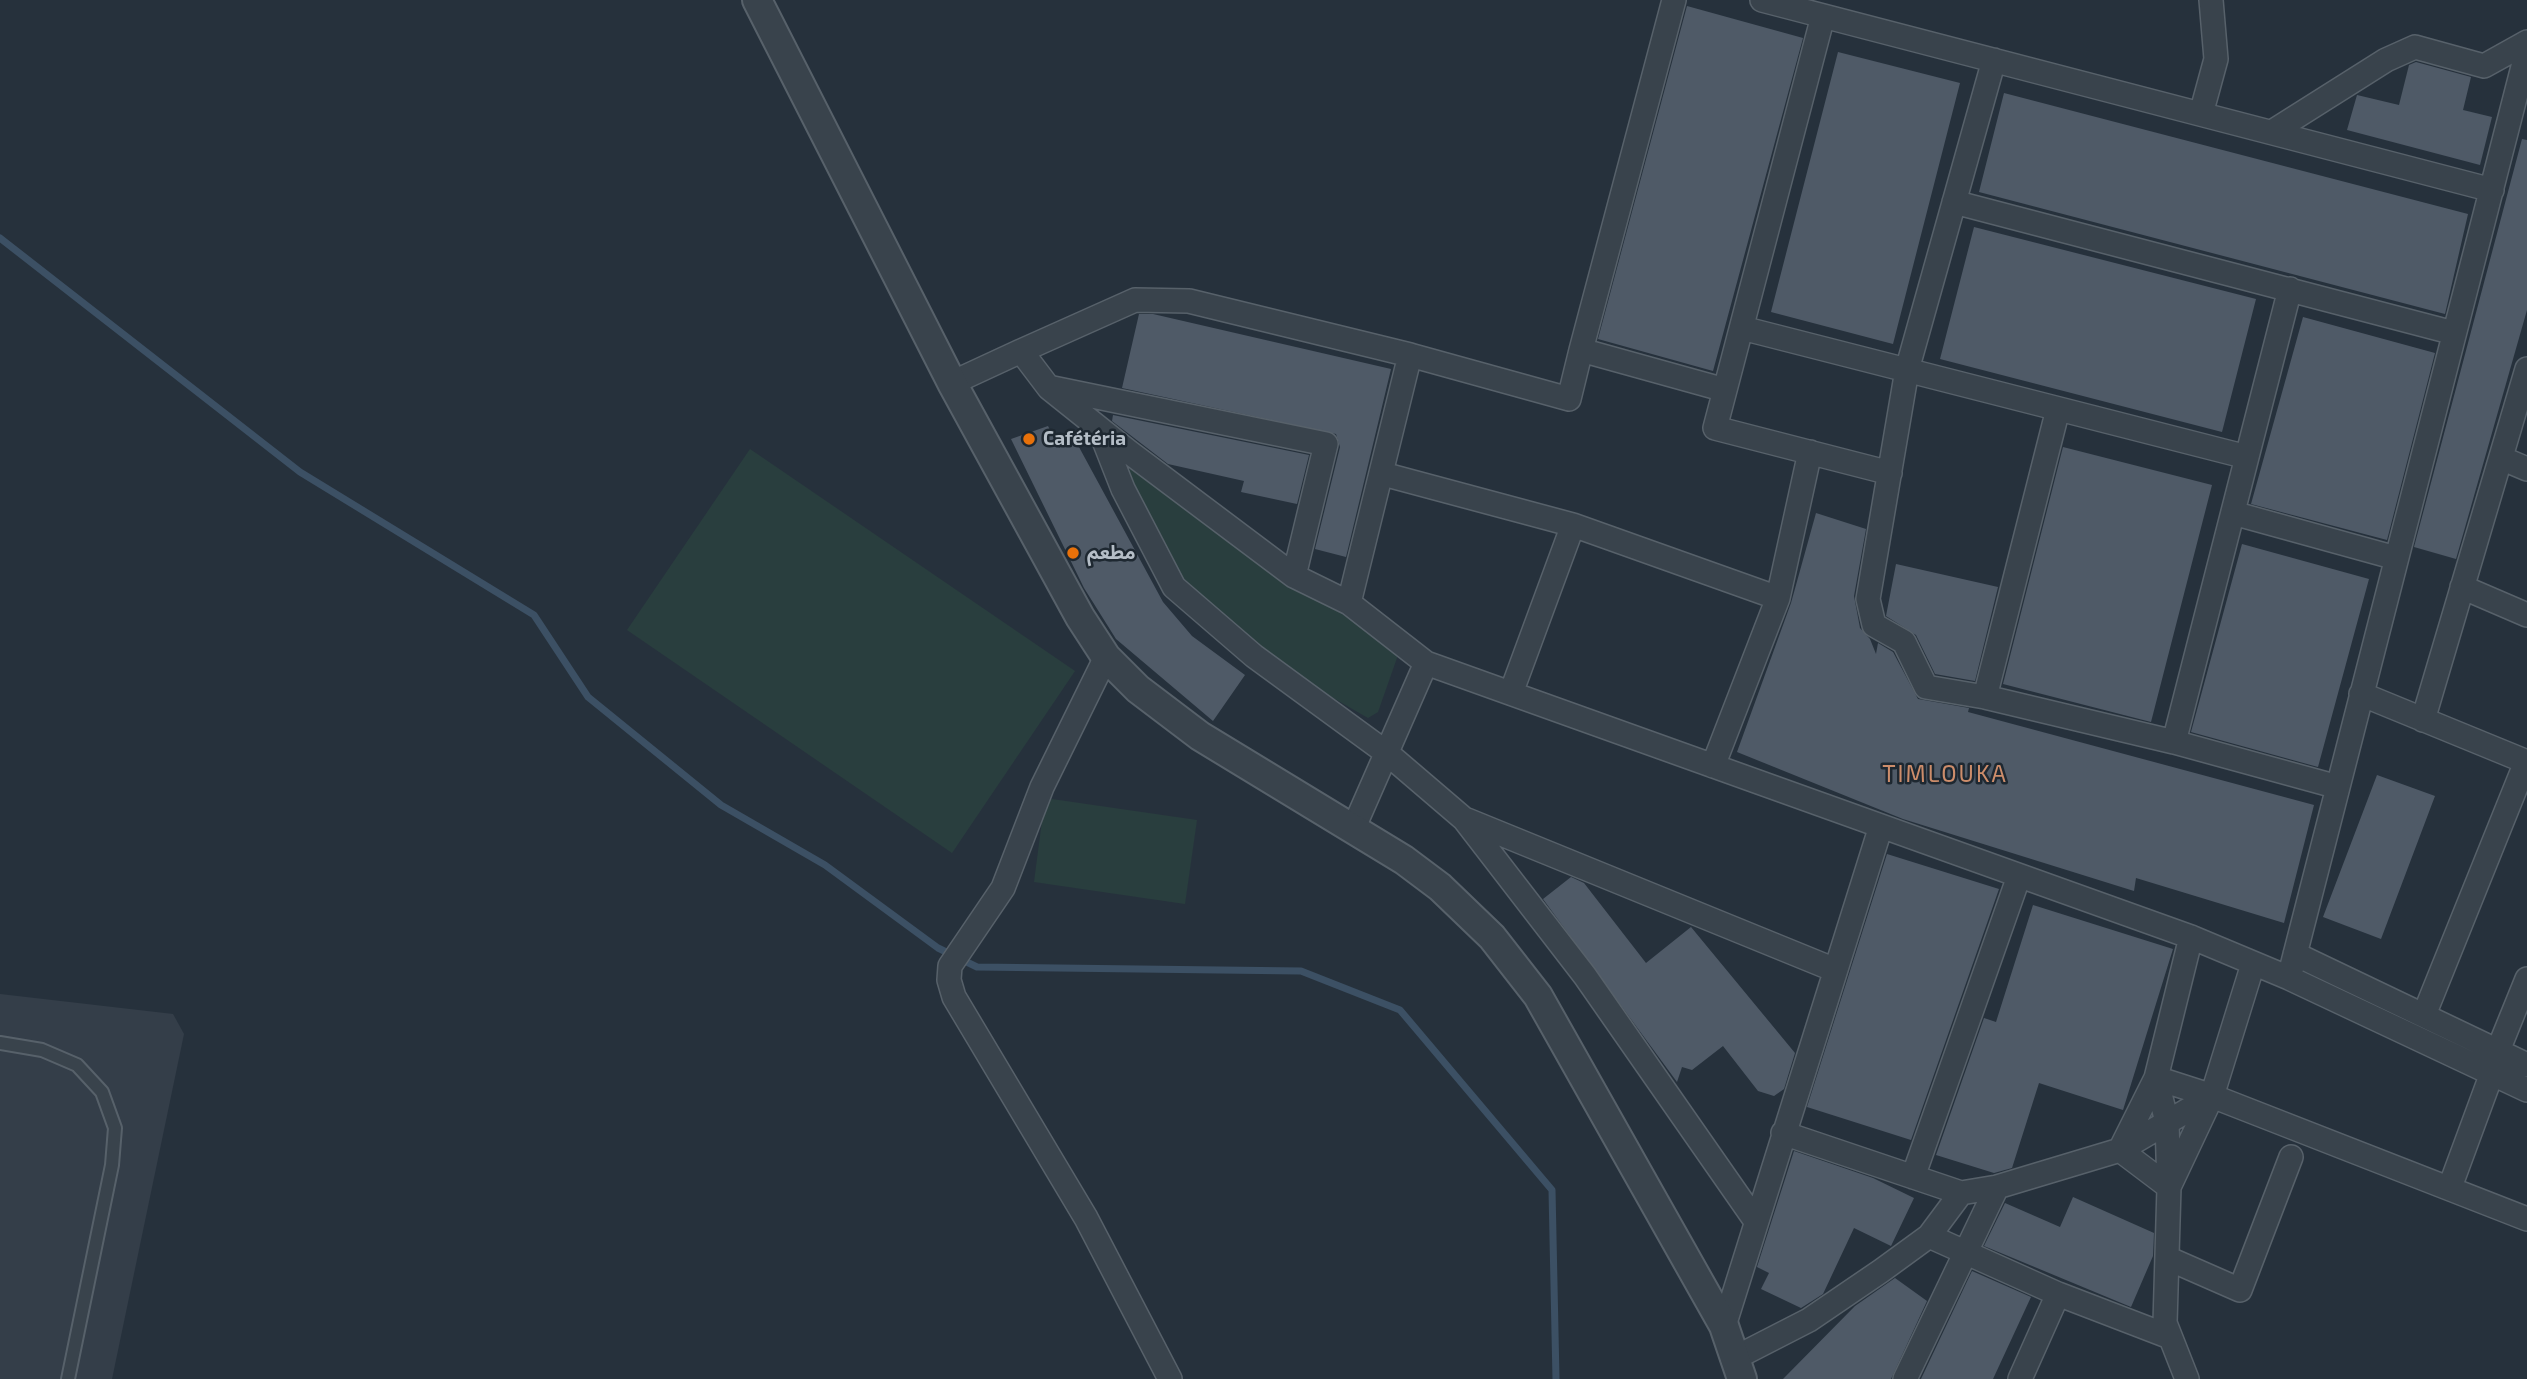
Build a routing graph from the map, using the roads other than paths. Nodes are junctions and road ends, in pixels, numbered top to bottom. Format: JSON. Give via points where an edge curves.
{"nodes":[{"id":1,"x":757,"y":0,"type":"edge"},
{"id":2,"x":1674,"y":0,"type":"edge"},
{"id":3,"x":1762,"y":0,"type":"edge"},
{"id":4,"x":2211,"y":0,"type":"edge"},
{"id":5,"x":1824,"y":16,"type":"junction"},
{"id":6,"x":2527,"y":42,"type":"edge"},
{"id":7,"x":2527,"y":51,"type":"edge"},
{"id":8,"x":1994,"y":60,"type":"junction"},
{"id":9,"x":2201,"y":114,"type":"junction"},
{"id":10,"x":2272,"y":132,"type":"junction"},
{"id":11,"x":2491,"y":190,"type":"junction"},
{"id":12,"x":1955,"y":202,"type":"junction"},
{"id":13,"x":2290,"y":289,"type":"junction"},
{"id":14,"x":1742,"y":328,"type":"junction"},
{"id":15,"x":2454,"y":333,"type":"junction"},
{"id":16,"x":1581,"y":350,"type":"junction"},
{"id":17,"x":1021,"y":351,"type":"junction"},
{"id":18,"x":1410,"y":355,"type":"junction"},
{"id":19,"x":2527,"y":369,"type":"edge"},
{"id":20,"x":1908,"y":370,"type":"junction"},
{"id":21,"x":952,"y":383,"type":"junction"},
{"id":22,"x":1049,"y":387,"type":"junction"},
{"id":23,"x":1725,"y":390,"type":"junction"},
{"id":24,"x":2058,"y":409,"type":"junction"},
{"id":25,"x":1099,"y":427,"type":"junction"},
{"id":26,"x":1810,"y":452,"type":"junction"},
{"id":27,"x":2247,"y":457,"type":"junction"},
{"id":28,"x":2501,"y":458,"type":"junction"},
{"id":29,"x":2527,"y":469,"type":"edge"},
{"id":30,"x":1891,"y":473,"type":"junction"},
{"id":31,"x":1383,"y":474,"type":"junction"},
{"id":32,"x":2233,"y":513,"type":"junction"},
{"id":33,"x":1573,"y":525,"type":"junction"},
{"id":34,"x":2396,"y":558,"type":"junction"},
{"id":35,"x":1294,"y":576,"type":"junction"},
{"id":36,"x":2462,"y":587,"type":"junction"},
{"id":37,"x":1778,"y":598,"type":"junction"},
{"id":38,"x":1349,"y":603,"type":"junction"},
{"id":39,"x":2527,"y":614,"type":"edge"},
{"id":40,"x":1106,"y":657,"type":"junction"},
{"id":41,"x":1426,"y":663,"type":"junction"},
{"id":42,"x":1511,"y":694,"type":"junction"},
{"id":43,"x":2361,"y":695,"type":"junction"},
{"id":44,"x":1985,"y":697,"type":"junction"},
{"id":45,"x":2423,"y":720,"type":"junction"},
{"id":46,"x":2174,"y":742,"type":"junction"},
{"id":47,"x":1388,"y":754,"type":"junction"},
{"id":48,"x":2526,"y":762,"type":"edge"},
{"id":49,"x":1713,"y":766,"type":"junction"},
{"id":50,"x":2337,"y":787,"type":"junction"},
{"id":51,"x":1464,"y":819,"type":"junction"},
{"id":52,"x":1881,"y":826,"type":"junction"},
{"id":53,"x":1354,"y":827,"type":"junction"},
{"id":54,"x":2018,"y":876,"type":"junction"},
{"id":55,"x":2191,"y":937,"type":"junction"},
{"id":56,"x":2295,"y":954,"type":"junction"},
{"id":57,"x":2253,"y":964,"type":"junction"},
{"id":58,"x":1835,"y":970,"type":"junction"},
{"id":59,"x":2288,"y":978,"type":"junction"},
{"id":60,"x":2527,"y":979,"type":"edge"},
{"id":61,"x":2424,"y":1015,"type":"junction"},
{"id":62,"x":0,"y":1043,"type":"edge"},
{"id":63,"x":2495,"y":1063,"type":"junction"},
{"id":64,"x":2527,"y":1065,"type":"edge"},
{"id":65,"x":2156,"y":1078,"type":"junction"},
{"id":66,"x":2527,"y":1090,"type":"edge"},
{"id":67,"x":2212,"y":1096,"type":"junction"},
{"id":68,"x":2167,"y":1122,"type":"junction"},
{"id":69,"x":1783,"y":1133,"type":"junction"},
{"id":70,"x":2120,"y":1150,"type":"junction"},
{"id":71,"x":2291,"y":1157,"type":"dead end"},
{"id":72,"x":1913,"y":1177,"type":"junction"},
{"id":73,"x":1997,"y":1187,"type":"junction"},
{"id":74,"x":2169,"y":1187,"type":"junction"},
{"id":75,"x":2450,"y":1187,"type":"junction"},
{"id":76,"x":1961,"y":1194,"type":"junction"},
{"id":77,"x":2527,"y":1219,"type":"edge"},
{"id":78,"x":1755,"y":1220,"type":"junction"},
{"id":79,"x":1929,"y":1236,"type":"junction"},
{"id":80,"x":1965,"y":1251,"type":"junction"},
{"id":81,"x":2167,"y":1258,"type":"junction"},
{"id":82,"x":2057,"y":1294,"type":"junction"},
{"id":83,"x":1724,"y":1326,"type":"junction"},
{"id":84,"x":2170,"y":1337,"type":"junction"},
{"id":85,"x":1737,"y":1369,"type":"edge"},
{"id":86,"x":68,"y":1379,"type":"edge"},
{"id":87,"x":1170,"y":1379,"type":"edge"},
{"id":88,"x":1905,"y":1379,"type":"edge"},
{"id":89,"x":2020,"y":1379,"type":"edge"},
{"id":90,"x":2187,"y":1379,"type":"edge"}],
"edges":[{"from":1,"to":21,"type":"street"},
{"from":2,"to":16,"type":"street"},
{"from":3,"to":5,"type":"street"},
{"from":4,"to":9,"type":"street","via":[[2216,59]]},
{"from":5,"to":8,"type":"street"},
{"from":5,"to":14,"type":"street"},
{"from":6,"to":10,"type":"street","via":[[2484,66],[2415,47],[2386,60]]},
{"from":7,"to":11,"type":"street"},
{"from":8,"to":9,"type":"street"},
{"from":8,"to":12,"type":"street"},
{"from":9,"to":10,"type":"street"},
{"from":10,"to":11,"type":"street"},
{"from":11,"to":15,"type":"street"},
{"from":12,"to":13,"type":"street"},
{"from":12,"to":20,"type":"street"},
{"from":13,"to":15,"type":"street"},
{"from":13,"to":27,"type":"street"},
{"from":14,"to":20,"type":"street"},
{"from":14,"to":23,"type":"street"},
{"from":15,"to":34,"type":"street"},
{"from":16,"to":18,"type":"street","via":[[1569,399]]},
{"from":16,"to":23,"type":"street"},
{"from":17,"to":18,"type":"street","via":[[1136,300],[1189,301]]},
{"from":17,"to":21,"type":"street"},
{"from":17,"to":22,"type":"street"},
{"from":18,"to":31,"type":"street"},
{"from":19,"to":28,"type":"street"},
{"from":20,"to":24,"type":"street"},
{"from":20,"to":30,"type":"street"},
{"from":21,"to":40,"type":"street"},
{"from":22,"to":25,"type":"street"},
{"from":22,"to":35,"type":"street","via":[[1326,444]]},
{"from":23,"to":26,"type":"street","via":[[1715,428]]},
{"from":24,"to":27,"type":"street"},
{"from":24,"to":44,"type":"street"},
{"from":25,"to":35,"type":"street"},
{"from":25,"to":47,"type":"street","via":[[1124,489],[1174,587],[1254,656]]},
{"from":26,"to":30,"type":"street"},
{"from":26,"to":37,"type":"street"},
{"from":27,"to":32,"type":"street"},
{"from":28,"to":29,"type":"street"},
{"from":28,"to":36,"type":"street"},
{"from":30,"to":44,"type":"street","via":[[1868,599],[1874,625],[1904,642],[1926,687]]},
{"from":31,"to":33,"type":"street"},
{"from":31,"to":38,"type":"street"},
{"from":32,"to":34,"type":"street"},
{"from":32,"to":46,"type":"street"},
{"from":33,"to":37,"type":"street"},
{"from":33,"to":42,"type":"street"},
{"from":34,"to":43,"type":"street"},
{"from":35,"to":38,"type":"street"},
{"from":36,"to":39,"type":"street"},
{"from":36,"to":45,"type":"street"},
{"from":37,"to":49,"type":"street"},
{"from":38,"to":41,"type":"street"},
{"from":40,"to":53,"type":"street","via":[[1173,718]]},
{"from":40,"to":87,"type":"street","via":[[1042,787],[1003,888],[950,966],[949,980],[954,997],[1086,1218]]},
{"from":41,"to":42,"type":"street"},
{"from":41,"to":47,"type":"street"},
{"from":42,"to":49,"type":"street"},
{"from":43,"to":45,"type":"street"},
{"from":43,"to":50,"type":"street"},
{"from":44,"to":46,"type":"street"},
{"from":45,"to":48,"type":"street"},
{"from":46,"to":50,"type":"street"},
{"from":47,"to":51,"type":"street"},
{"from":47,"to":53,"type":"street"},
{"from":48,"to":61,"type":"street"},
{"from":49,"to":52,"type":"street"},
{"from":50,"to":56,"type":"street"},
{"from":51,"to":58,"type":"street"},
{"from":51,"to":78,"type":"street","via":[[1585,976]]},
{"from":52,"to":54,"type":"street"},
{"from":52,"to":58,"type":"street"},
{"from":53,"to":83,"type":"street","via":[[1440,887],[1492,937],[1538,996]]},
{"from":54,"to":55,"type":"street"},
{"from":54,"to":72,"type":"street"},
{"from":55,"to":57,"type":"street"},
{"from":55,"to":65,"type":"street"},
{"from":56,"to":59,"type":"street"},
{"from":56,"to":61,"type":"street"},
{"from":57,"to":59,"type":"street"},
{"from":57,"to":67,"type":"street"},
{"from":58,"to":69,"type":"street"},
{"from":59,"to":63,"type":"street"},
{"from":60,"to":63,"type":"street"},
{"from":61,"to":63,"type":"street"},
{"from":62,"to":86,"type":"lane","via":[[42,1050],[76,1065],[102,1092],[115,1128],[112,1165]]},
{"from":63,"to":64,"type":"street"},
{"from":63,"to":66,"type":"street"},
{"from":63,"to":75,"type":"street"},
{"from":65,"to":67,"type":"street"},
{"from":65,"to":68,"type":"street"},
{"from":65,"to":70,"type":"street"},
{"from":67,"to":68,"type":"street"},
{"from":67,"to":74,"type":"street"},
{"from":67,"to":75,"type":"street"},
{"from":68,"to":70,"type":"street"},
{"from":68,"to":74,"type":"street"},
{"from":69,"to":72,"type":"street"},
{"from":69,"to":78,"type":"street"},
{"from":70,"to":73,"type":"street"},
{"from":70,"to":74,"type":"street"},
{"from":71,"to":81,"type":"street","via":[[2240,1290]]},
{"from":72,"to":76,"type":"street"},
{"from":73,"to":76,"type":"street"},
{"from":73,"to":80,"type":"street"},
{"from":74,"to":81,"type":"street"},
{"from":75,"to":77,"type":"street"},
{"from":76,"to":79,"type":"street"},
{"from":78,"to":83,"type":"street"},
{"from":79,"to":80,"type":"street"},
{"from":79,"to":85,"type":"street"},
{"from":80,"to":82,"type":"street"},
{"from":80,"to":88,"type":"street"},
{"from":81,"to":84,"type":"street","via":[[2165,1323]]},
{"from":82,"to":84,"type":"street"},
{"from":82,"to":89,"type":"street"},
{"from":83,"to":85,"type":"street"},
{"from":84,"to":90,"type":"street"}]}
